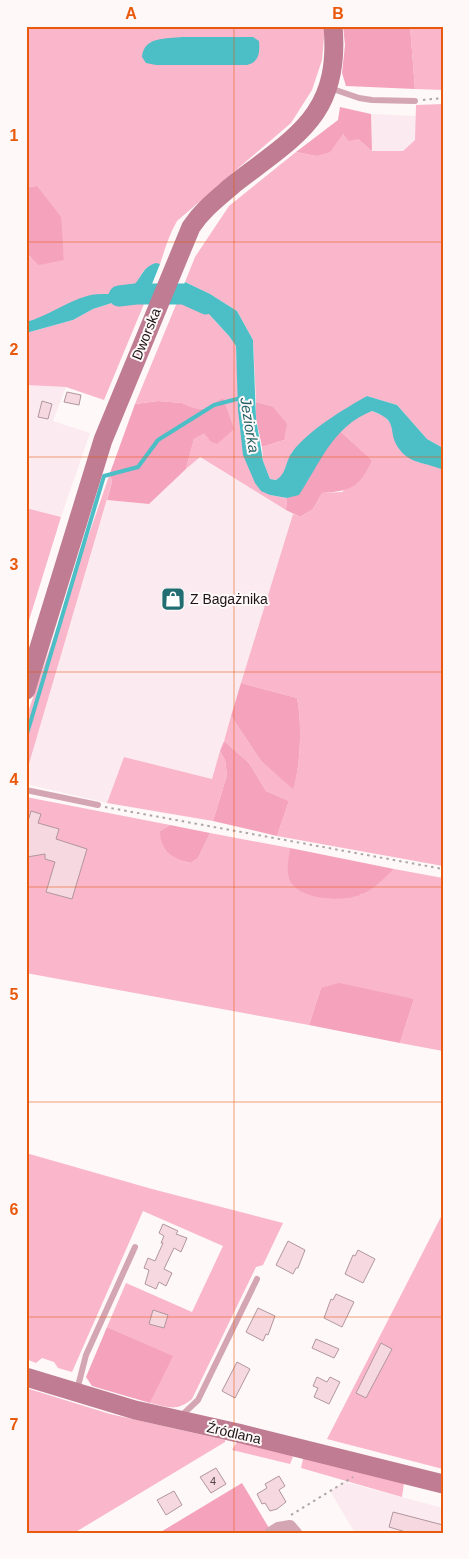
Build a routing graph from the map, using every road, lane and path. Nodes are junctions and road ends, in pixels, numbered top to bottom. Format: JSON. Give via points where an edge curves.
{"nodes":[{"id":1,"x":333,"y":26,"type":"edge"},
{"id":2,"x":328,"y":88,"type":"junction"},
{"id":3,"x":443,"y":98,"type":"edge"},
{"id":4,"x":415,"y":101,"type":"joint"},
{"id":5,"x":26,"y":690,"type":"edge"},
{"id":6,"x":26,"y":790,"type":"edge"},
{"id":7,"x":98,"y":805,"type":"joint"},
{"id":8,"x":443,"y":869,"type":"edge"},
{"id":9,"x":135,"y":1246,"type":"dead end"},
{"id":10,"x":257,"y":1278,"type":"dead end"},
{"id":11,"x":26,"y":1377,"type":"edge"},
{"id":12,"x":76,"y":1393,"type":"junction"},
{"id":13,"x":177,"y":1420,"type":"junction"},
{"id":14,"x":357,"y":1475,"type":"dead end"},
{"id":15,"x":443,"y":1484,"type":"edge"},
{"id":16,"x":285,"y":1526,"type":"junction"},
{"id":17,"x":270,"y":1533,"type":"edge"},
{"id":18,"x":296,"y":1533,"type":"edge"}],
"edges":[{"from":1,"to":2,"type":"street","name":"Dworska","via":[[334,56]]},
{"from":2,"to":4,"type":"lane","via":[[372,100]]},
{"from":2,"to":5,"type":"street","name":"Dworska","via":[[324,101],[306,126],[209,205],[191,227],[103,440]]},
{"from":3,"to":4,"type":"path"},
{"from":6,"to":7,"type":"lane"},
{"from":7,"to":8,"type":"path"},
{"from":9,"to":12,"type":"lane","via":[[86,1355]]},
{"from":10,"to":13,"type":"lane","via":[[198,1400]]},
{"from":11,"to":12,"type":"street","name":"Źródlana"},
{"from":12,"to":13,"type":"street","name":"Źródlana"},
{"from":13,"to":15,"type":"street","name":"Źródlana"},
{"from":14,"to":16,"type":"path","via":[[282,1521]]},
{"from":16,"to":17,"type":"street"},
{"from":16,"to":18,"type":"street","via":[[290,1526]]}]}
